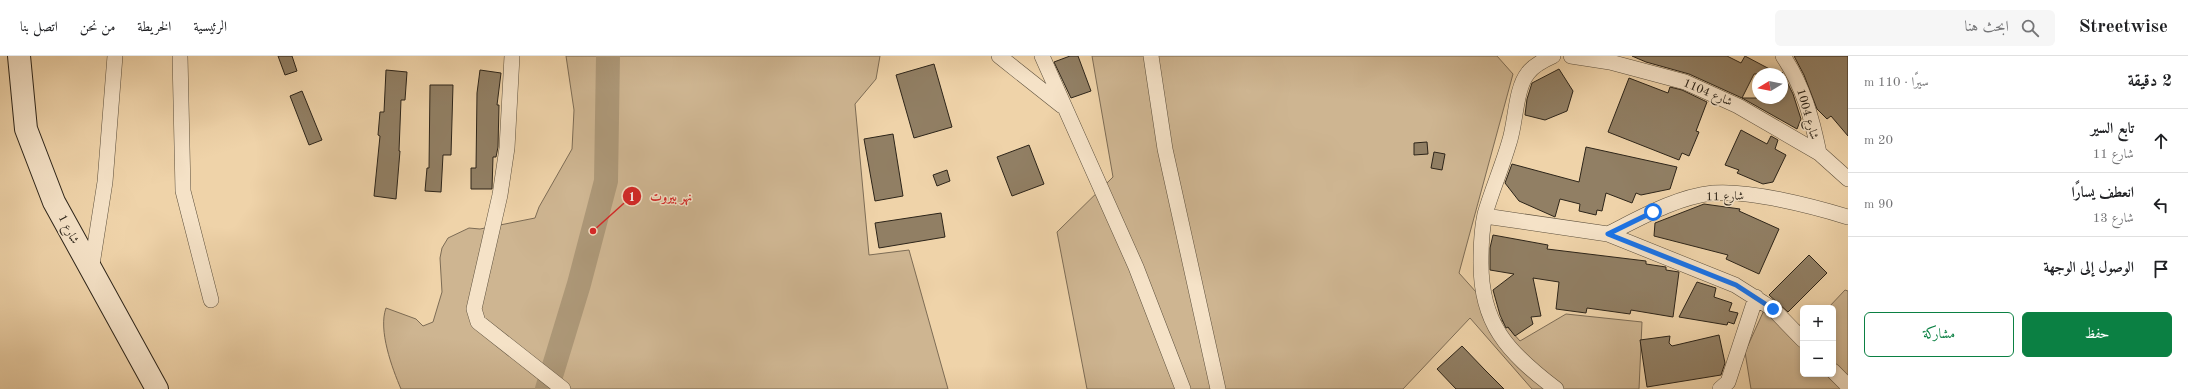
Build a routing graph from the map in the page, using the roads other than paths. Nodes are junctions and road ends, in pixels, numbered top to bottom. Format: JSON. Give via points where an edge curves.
{"nodes":[{"id":1,"x":19,"y":56,"type":"edge"},
{"id":2,"x":115,"y":56,"type":"edge"},
{"id":3,"x":180,"y":56,"type":"edge"},
{"id":4,"x":512,"y":56,"type":"edge"},
{"id":5,"x":999,"y":56,"type":"edge"},
{"id":6,"x":1042,"y":56,"type":"edge"},
{"id":7,"x":1151,"y":56,"type":"edge"},
{"id":8,"x":1553,"y":56,"type":"edge"},
{"id":9,"x":1571,"y":56,"type":"edge"},
{"id":10,"x":1783,"y":56,"type":"edge"},
{"id":11,"x":1064,"y":108,"type":"junction"},
{"id":12,"x":1819,"y":153,"type":"junction"},
{"id":13,"x":1848,"y":179,"type":"edge"},
{"id":14,"x":1485,"y":216,"type":"junction"},
{"id":15,"x":1848,"y":217,"type":"edge"},
{"id":16,"x":1608,"y":234,"type":"junction"},
{"id":17,"x":91,"y":271,"type":"junction"},
{"id":18,"x":1756,"y":297,"type":"junction"},
{"id":19,"x":210,"y":300,"type":"dead end"},
{"id":20,"x":1800,"y":337,"type":"edge"},
{"id":21,"x":1836,"y":374,"type":"edge"},
{"id":22,"x":1848,"y":386,"type":"edge"},
{"id":23,"x":157,"y":389,"type":"edge"},
{"id":24,"x":563,"y":389,"type":"edge"},
{"id":25,"x":1183,"y":389,"type":"edge"},
{"id":26,"x":1218,"y":389,"type":"edge"},
{"id":27,"x":1556,"y":389,"type":"edge"},
{"id":28,"x":1720,"y":389,"type":"edge"}],
"edges":[{"from":1,"to":17,"type":"street","name":"شارع 1","via":[[26,129],[54,202]]},
{"from":2,"to":17,"type":"street","via":[[105,182]]},
{"from":3,"to":19,"type":"street","via":[[183,191]]},
{"from":4,"to":24,"type":"street","via":[[507,148],[500,195],[474,309],[478,322]]},
{"from":5,"to":11,"type":"street"},
{"from":6,"to":11,"type":"street"},
{"from":7,"to":26,"type":"street","via":[[1165,149]]},
{"from":8,"to":14,"type":"street","via":[[1537,64],[1528,72],[1522,83],[1510,141]]},
{"from":9,"to":12,"type":"street","name":"شارع 1104","via":[[1610,62],[1685,82],[1738,106]]},
{"from":10,"to":12,"type":"street","name":"شارع 1004","via":[[1801,87]]},
{"from":11,"to":25,"type":"street","via":[[1136,267]]},
{"from":12,"to":13,"type":"street","name":"شارع 1104"},
{"from":14,"to":16,"type":"street"},
{"from":14,"to":27,"type":"street","via":[[1481,249],[1481,284],[1488,314],[1503,342],[1536,374]]},
{"from":15,"to":16,"type":"street","name":"شارع 11","via":[[1826,210],[1738,193],[1712,193],[1687,199]]},
{"from":16,"to":18,"type":"street","via":[[1736,285]]},
{"from":17,"to":23,"type":"street","name":"شارع 1"},
{"from":18,"to":20,"type":"street","via":[[1773,309]]},
{"from":18,"to":28,"type":"street","via":[[1728,382]]},
{"from":21,"to":22,"type":"street"}]}
